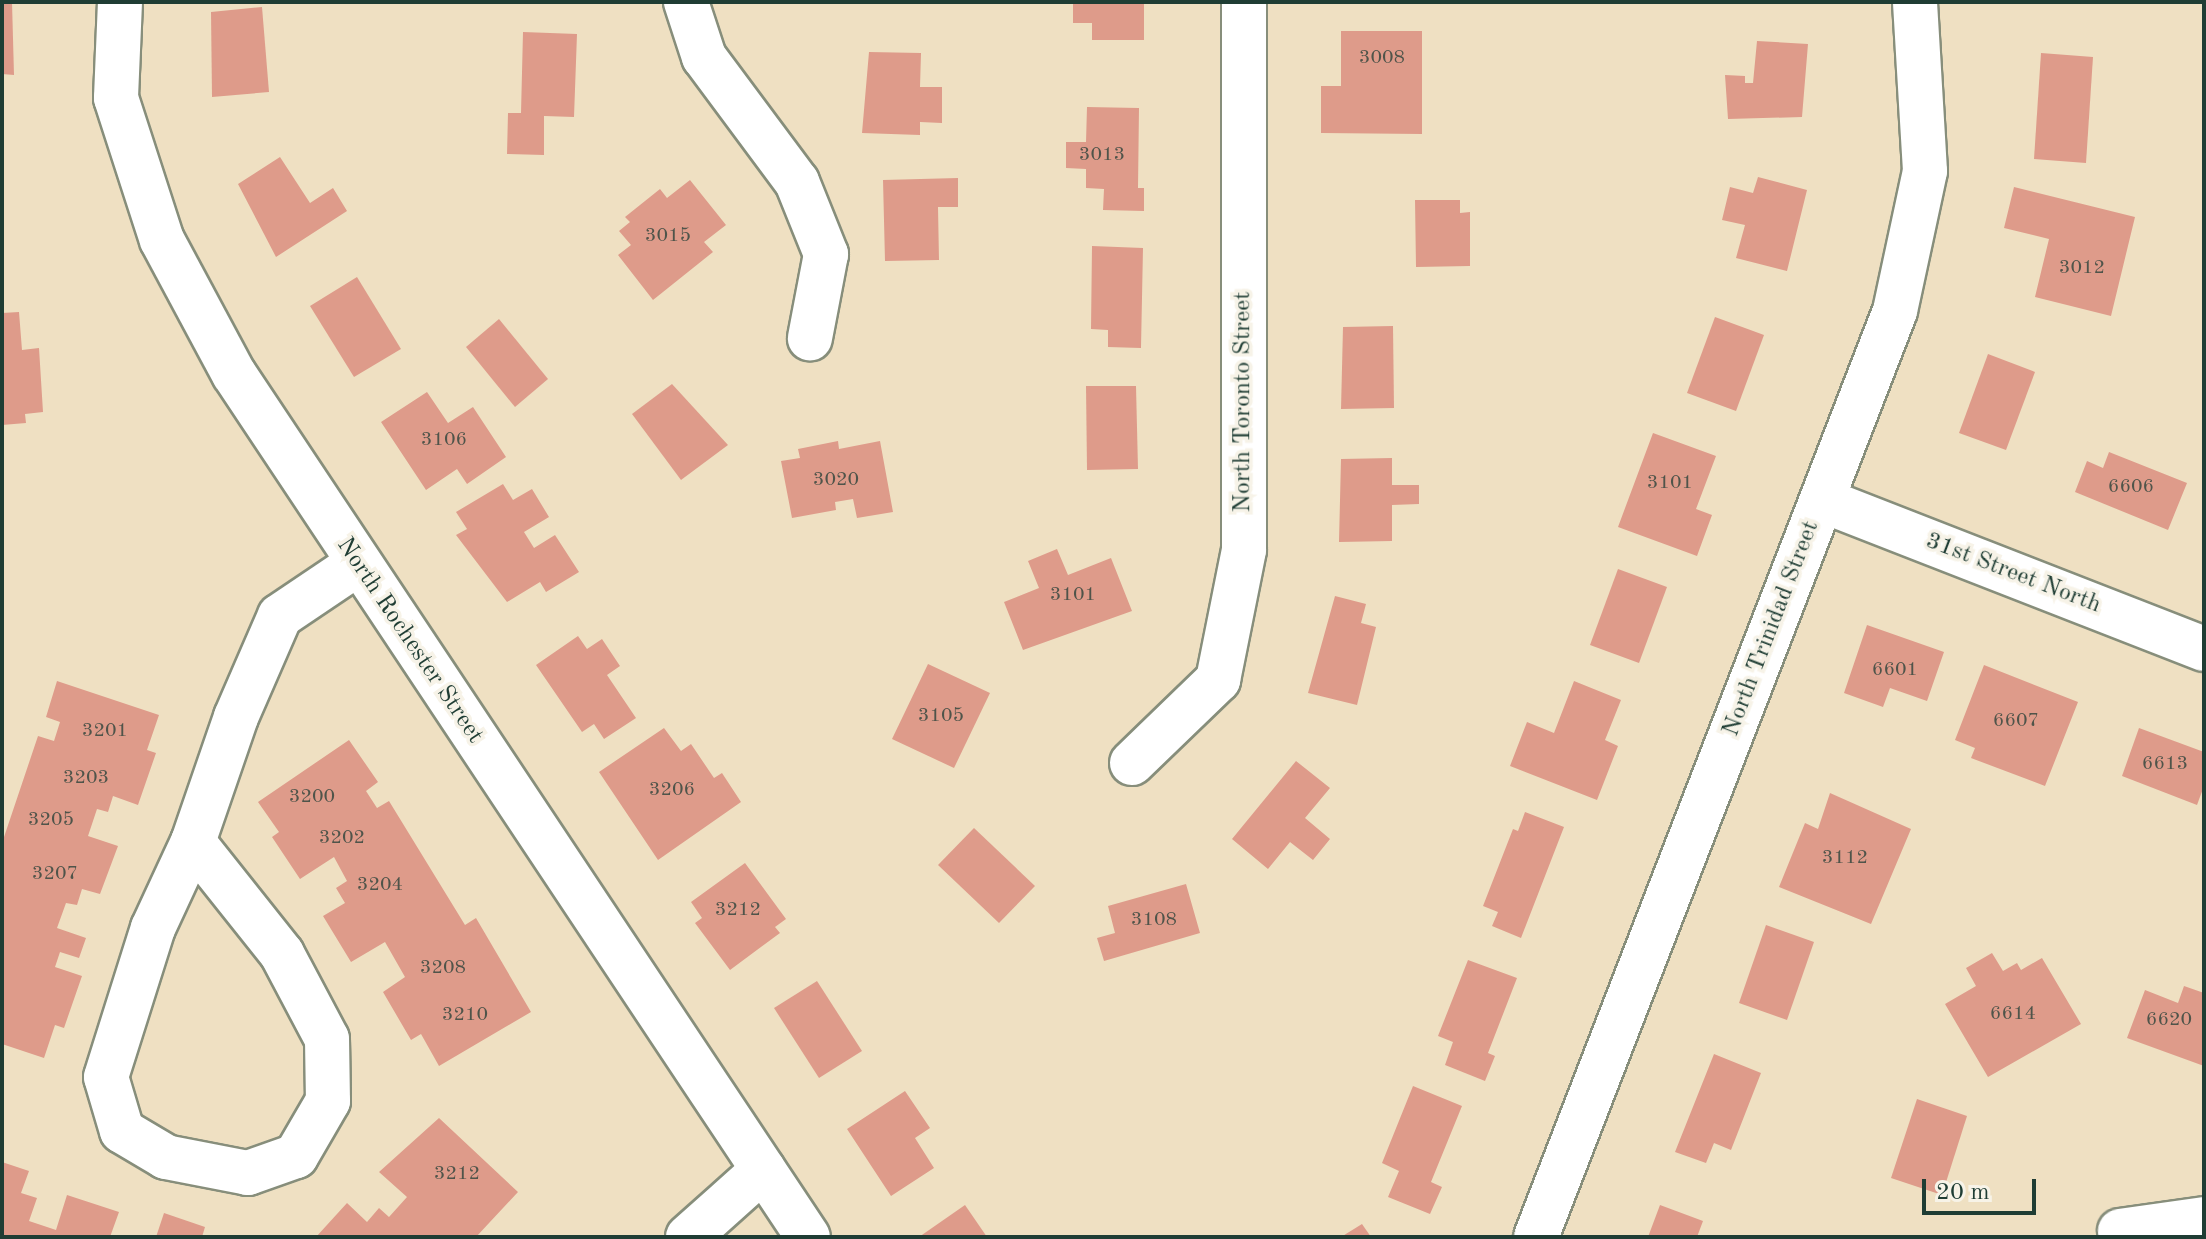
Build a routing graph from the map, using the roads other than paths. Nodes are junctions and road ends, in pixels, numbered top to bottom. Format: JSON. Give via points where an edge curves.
{"nodes":[{"id":1,"x":120,"y":2,"type":"edge"},
{"id":2,"x":686,"y":2,"type":"edge"},
{"id":3,"x":1244,"y":2,"type":"edge"},
{"id":4,"x":1915,"y":2,"type":"edge"},
{"id":5,"x":810,"y":338,"type":"dead end"},
{"id":6,"x":1822,"y":500,"type":"junction"},
{"id":7,"x":357,"y":564,"type":"junction"},
{"id":8,"x":2204,"y":649,"type":"edge"},
{"id":9,"x":1132,"y":763,"type":"dead end"},
{"id":10,"x":193,"y":842,"type":"junction"},
{"id":11,"x":763,"y":1170,"type":"junction"},
{"id":12,"x":2204,"y":1219,"type":"edge"},
{"id":13,"x":2120,"y":1231,"type":"dead end"},
{"id":14,"x":688,"y":1237,"type":"edge"},
{"id":15,"x":808,"y":1237,"type":"edge"},
{"id":16,"x":1536,"y":1237,"type":"edge"}],
"edges":[{"from":1,"to":7,"type":"street","name":"North Rochester Street","via":[[116,98],[162,240],[234,374]]},
{"from":2,"to":5,"type":"street","via":[[704,57],[797,182],[826,254]]},
{"from":3,"to":9,"type":"street","name":"North Toronto Street","via":[[1244,550],[1218,680]]},
{"from":4,"to":6,"type":"street","name":"North Trinidad Street","via":[[1925,171],[1895,311]]},
{"from":6,"to":8,"type":"street","name":"31st Street North"},
{"from":6,"to":16,"type":"street","name":"North Trinidad Street"},
{"from":7,"to":10,"type":"street","via":[[280,616],[236,717]]},
{"from":7,"to":11,"type":"street","name":"North Rochester Street"},
{"from":10,"to":10,"type":"street","via":[[153,928],[106,1077],[122,1131],[166,1157],[248,1173],[296,1156],[328,1101],[327,1039],[282,954]]},
{"from":11,"to":14,"type":"street"},
{"from":11,"to":15,"type":"street","name":"North Rochester Street"},
{"from":12,"to":13,"type":"street"}]}
